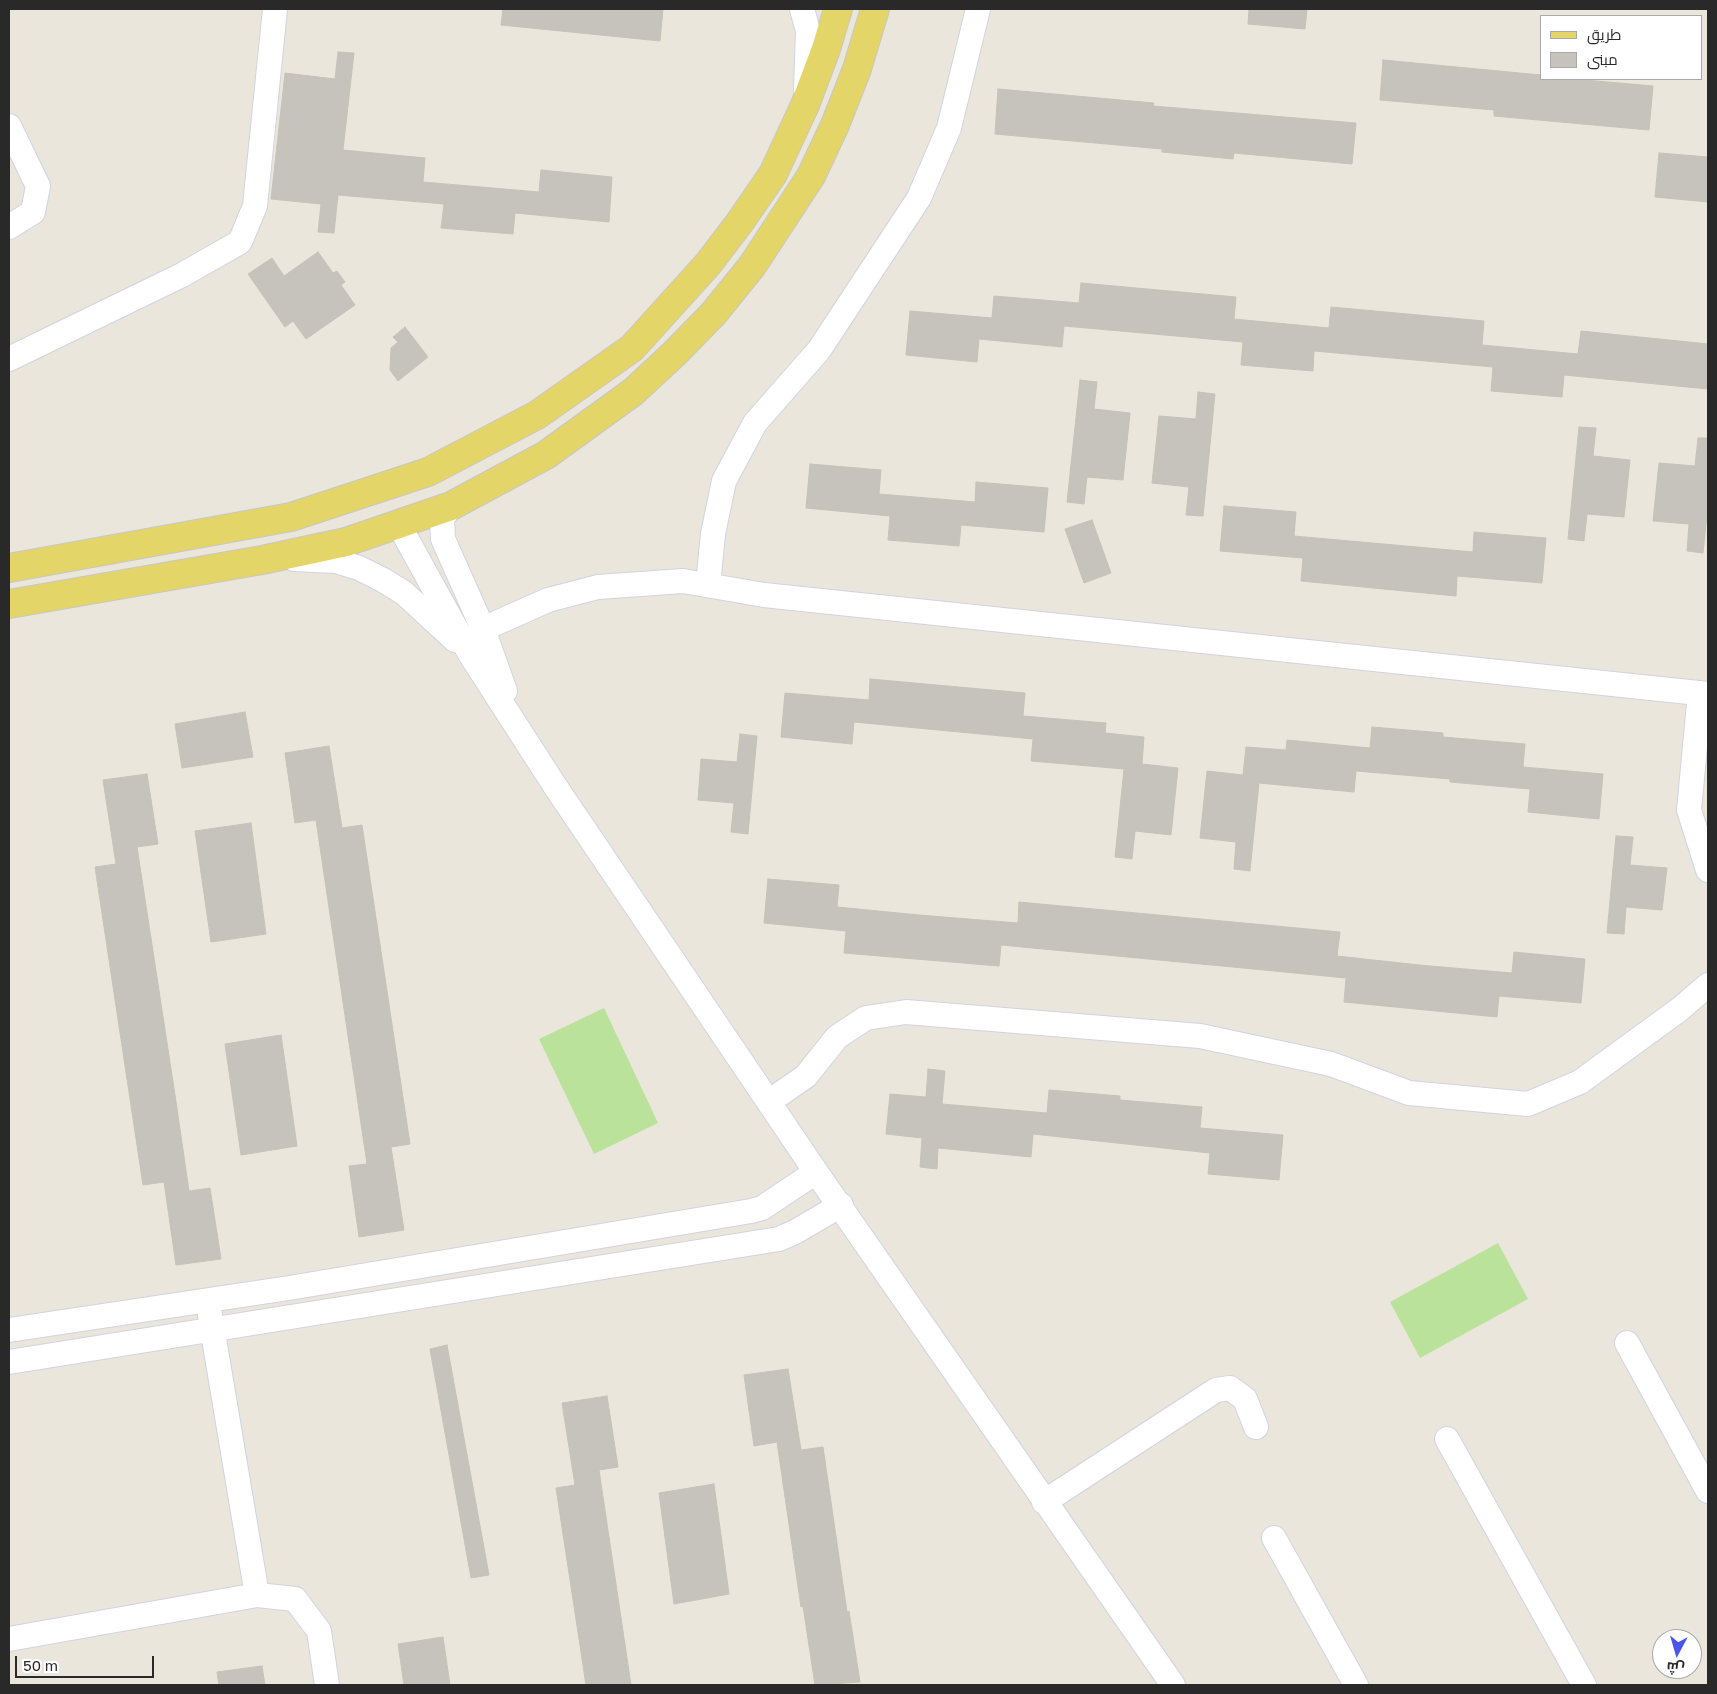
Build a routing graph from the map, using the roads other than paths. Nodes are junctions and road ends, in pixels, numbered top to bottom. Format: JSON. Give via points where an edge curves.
{"nodes":[{"id":1,"x":274,"y":9,"type":"edge"},
{"id":2,"x":802,"y":9,"type":"edge"},
{"id":3,"x":838,"y":9,"type":"edge"},
{"id":4,"x":875,"y":9,"type":"edge"},
{"id":5,"x":978,"y":9,"type":"edge"},
{"id":6,"x":805,"y":105,"type":"junction"},
{"id":7,"x":9,"y":126,"type":"edge"},
{"id":8,"x":9,"y":227,"type":"edge"},
{"id":9,"x":9,"y":359,"type":"edge"},
{"id":10,"x":451,"y":506,"type":"junction"},
{"id":11,"x":399,"y":525,"type":"junction"},
{"id":12,"x":262,"y":560,"type":"junction"},
{"id":13,"x":9,"y":568,"type":"edge"},
{"id":14,"x":708,"y":586,"type":"junction"},
{"id":15,"x":9,"y":604,"type":"edge"},
{"id":16,"x":483,"y":629,"type":"junction"},
{"id":17,"x":470,"y":654,"type":"junction"},
{"id":18,"x":1704,"y":694,"type":"edge"},
{"id":19,"x":516,"y":724,"type":"junction"},
{"id":20,"x":1708,"y":870,"type":"edge"},
{"id":21,"x":1708,"y":985,"type":"edge"},
{"id":22,"x":770,"y":1101,"type":"junction"},
{"id":23,"x":816,"y":1172,"type":"junction"},
{"id":24,"x":841,"y":1205,"type":"junction"},
{"id":25,"x":208,"y":1300,"type":"junction"},
{"id":26,"x":9,"y":1330,"type":"edge"},
{"id":27,"x":212,"y":1330,"type":"junction"},
{"id":28,"x":1627,"y":1344,"type":"dead end"},
{"id":29,"x":9,"y":1362,"type":"edge"},
{"id":30,"x":1256,"y":1427,"type":"dead end"},
{"id":31,"x":1447,"y":1440,"type":"dead end"},
{"id":32,"x":1708,"y":1491,"type":"edge"},
{"id":33,"x":1044,"y":1502,"type":"junction"},
{"id":34,"x":1274,"y":1538,"type":"dead end"},
{"id":35,"x":257,"y":1595,"type":"junction"},
{"id":36,"x":9,"y":1639,"type":"edge"},
{"id":37,"x":327,"y":1685,"type":"edge"},
{"id":38,"x":1173,"y":1685,"type":"edge"},
{"id":39,"x":1356,"y":1685,"type":"edge"},
{"id":40,"x":1584,"y":1685,"type":"edge"}],
"edges":[{"from":1,"to":9,"type":"street","via":[[255,206],[240,242],[182,275]]},
{"from":2,"to":6,"type":"street","via":[[808,31],[809,56]]},
{"from":3,"to":6,"type":"main road"},
{"from":4,"to":10,"type":"main road","via":[[844,101],[811,176],[752,266],[714,313],[633,392],[585,428],[546,455]]},
{"from":5,"to":14,"type":"street","via":[[949,128],[919,198],[818,350],[755,423],[724,481],[713,534]]},
{"from":6,"to":13,"type":"main road","via":[[773,174],[708,264],[632,348],[537,415],[428,472],[291,518]]},
{"from":7,"to":8,"type":"street","via":[[38,186],[34,212]]},
{"from":10,"to":11,"type":"main road"},
{"from":10,"to":16,"type":"street","via":[[442,519],[442,539]]},
{"from":11,"to":12,"type":"main road","via":[[346,542]]},
{"from":11,"to":17,"type":"street"},
{"from":12,"to":15,"type":"main road"},
{"from":12,"to":17,"type":"street","via":[[313,559],[359,568],[404,593]]},
{"from":14,"to":16,"type":"street","via":[[683,581],[598,587],[548,600]]},
{"from":14,"to":18,"type":"street","via":[[764,595]]},
{"from":16,"to":19,"type":"street"},
{"from":17,"to":19,"type":"street"},
{"from":18,"to":20,"type":"street","via":[[1689,810]]},
{"from":19,"to":22,"type":"street"},
{"from":21,"to":22,"type":"street","via":[[1580,1082],[1528,1104],[1409,1093],[1331,1064],[1200,1036],[906,1012],[866,1018],[837,1037],[806,1076]]},
{"from":22,"to":23,"type":"street"},
{"from":23,"to":24,"type":"street"},
{"from":23,"to":25,"type":"street","via":[[762,1208],[752,1211]]},
{"from":24,"to":27,"type":"street","via":[[779,1239]]},
{"from":24,"to":33,"type":"street"},
{"from":25,"to":26,"type":"street"},
{"from":25,"to":27,"type":"street"},
{"from":27,"to":29,"type":"street"},
{"from":27,"to":35,"type":"street"},
{"from":28,"to":32,"type":"street"},
{"from":30,"to":33,"type":"street","via":[[1245,1399],[1230,1388],[1216,1390]]},
{"from":31,"to":40,"type":"street"},
{"from":33,"to":38,"type":"street"},
{"from":34,"to":39,"type":"street"},
{"from":35,"to":36,"type":"street"},
{"from":35,"to":37,"type":"street","via":[[295,1599],[319,1631]]}]}
